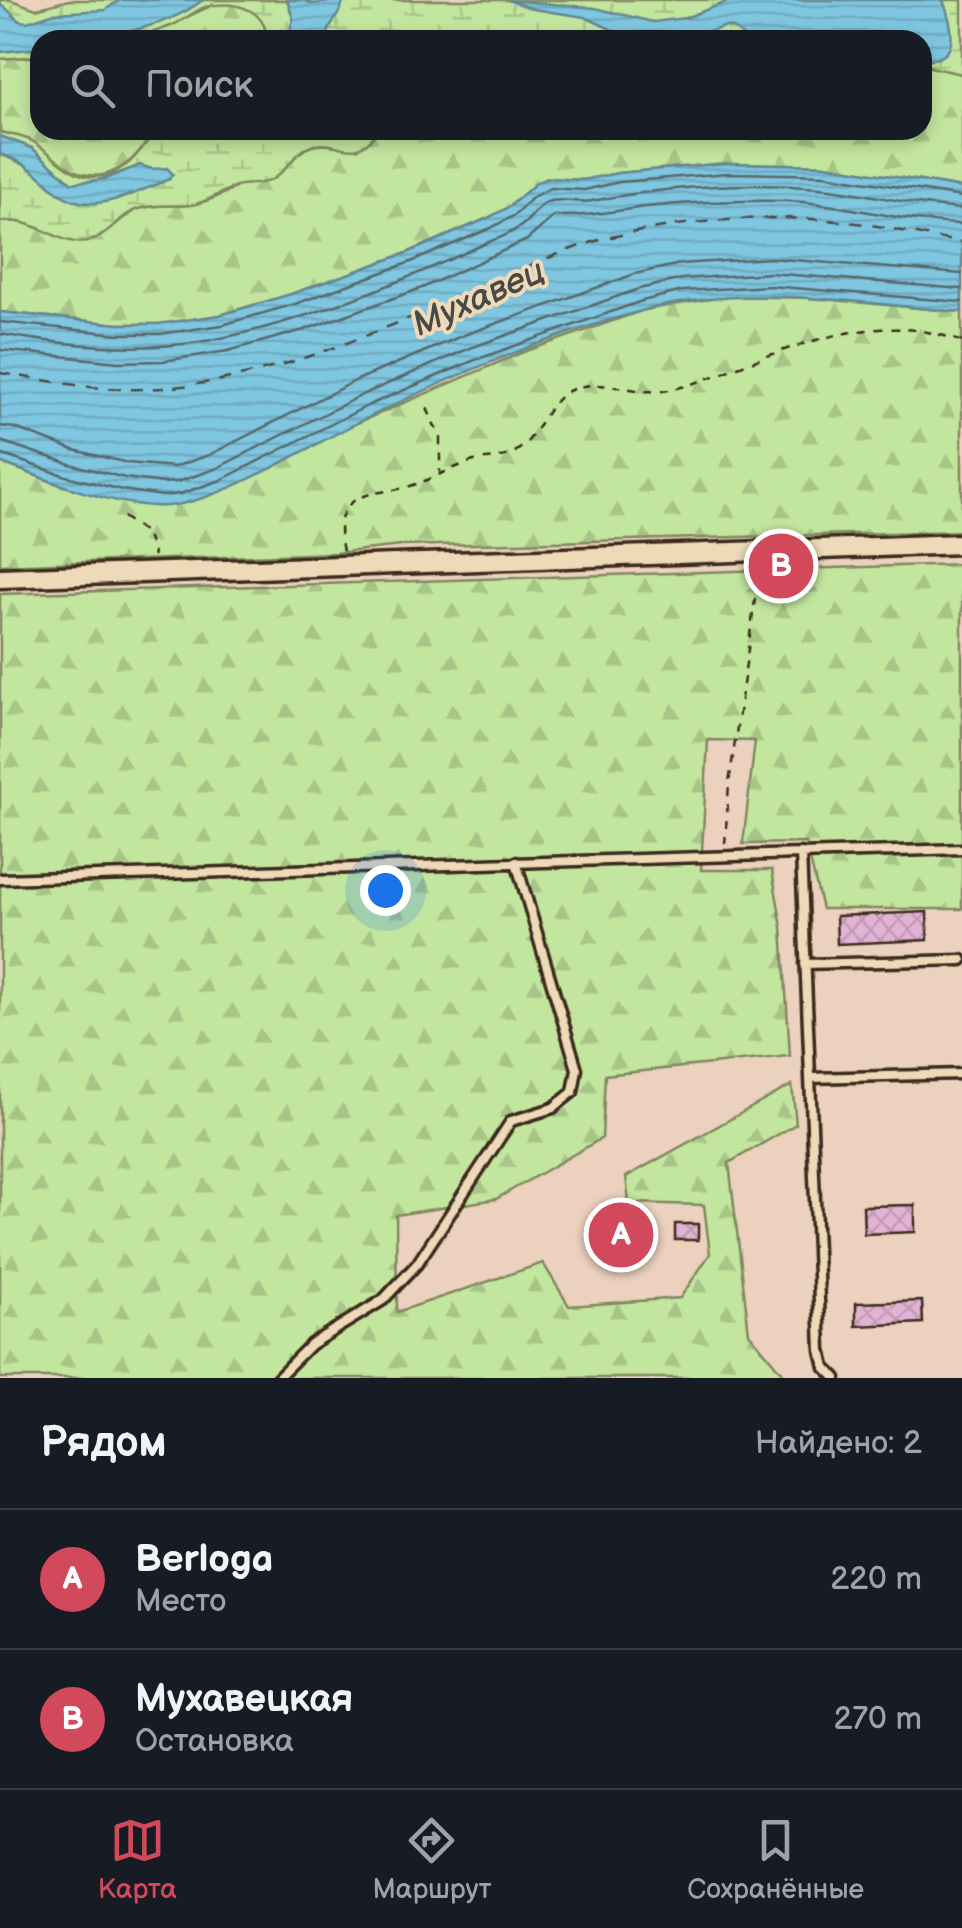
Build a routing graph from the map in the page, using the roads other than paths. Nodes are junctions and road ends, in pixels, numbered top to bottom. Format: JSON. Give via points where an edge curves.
{"nodes":[{"id":1,"x":962,"y":544,"type":"edge"},
{"id":2,"x":0,"y":578,"type":"edge"},
{"id":3,"x":962,"y":849,"type":"edge"},
{"id":4,"x":801,"y":853,"type":"junction"},
{"id":5,"x":516,"y":862,"type":"junction"},
{"id":6,"x":0,"y":879,"type":"edge"},
{"id":7,"x":962,"y":960,"type":"edge"},
{"id":8,"x":805,"y":964,"type":"junction"},
{"id":9,"x":962,"y":1074,"type":"edge"},
{"id":10,"x":810,"y":1078,"type":"junction"},
{"id":11,"x":277,"y":1378,"type":"edge"},
{"id":12,"x":836,"y":1378,"type":"edge"}],
"edges":[{"from":1,"to":2,"type":"street"},
{"from":3,"to":4,"type":"lane"},
{"from":4,"to":5,"type":"lane"},
{"from":4,"to":8,"type":"lane"},
{"from":5,"to":6,"type":"lane"},
{"from":5,"to":11,"type":"lane","via":[[577,1069],[573,1092],[554,1108],[511,1122],[417,1264],[383,1300],[311,1344]]},
{"from":7,"to":8,"type":"lane"},
{"from":8,"to":10,"type":"lane"},
{"from":9,"to":10,"type":"lane"},
{"from":10,"to":12,"type":"lane","via":[[821,1350]]}]}
